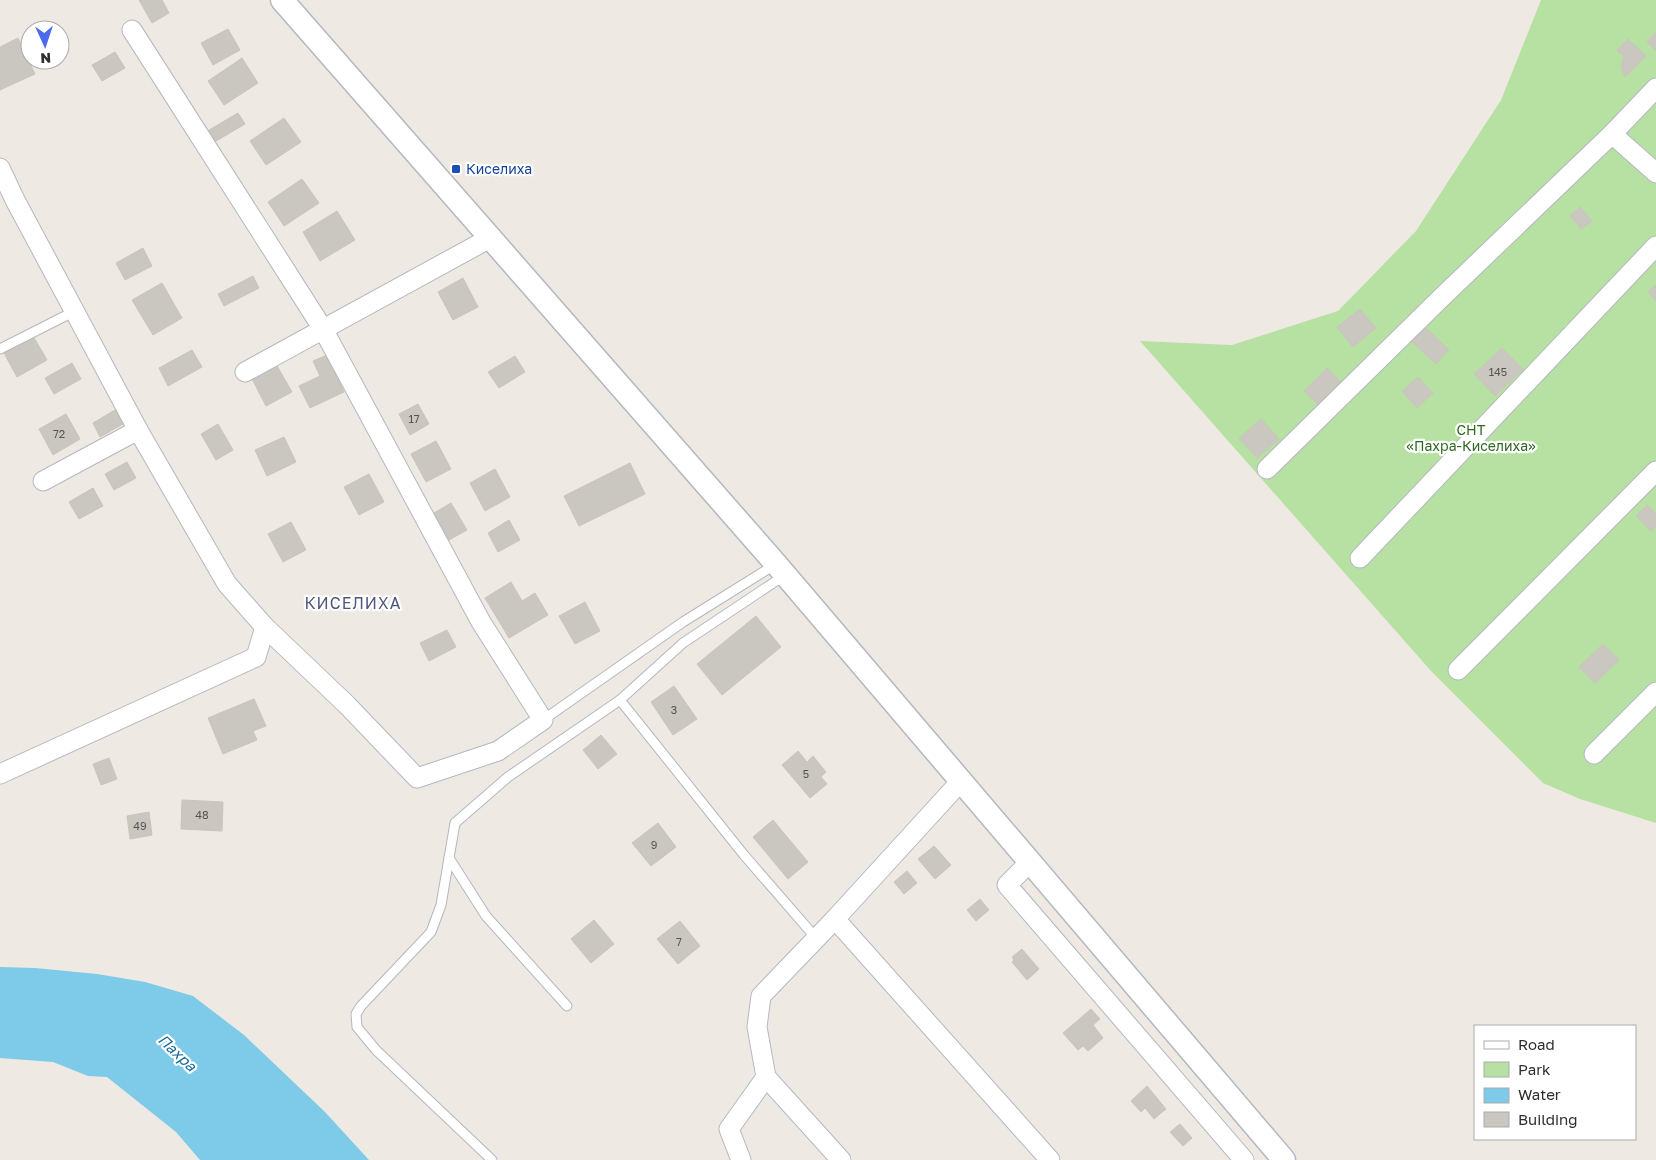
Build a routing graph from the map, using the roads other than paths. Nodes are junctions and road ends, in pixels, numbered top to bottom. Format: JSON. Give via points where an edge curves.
{"nodes":[{"id":1,"x":282,"y":0,"type":"edge"},
{"id":2,"x":132,"y":30,"type":"dead end"},
{"id":3,"x":1656,"y":88,"type":"edge"},
{"id":4,"x":1612,"y":134,"type":"junction"},
{"id":5,"x":0,"y":168,"type":"edge"},
{"id":6,"x":1656,"y":173,"type":"edge"},
{"id":7,"x":490,"y":238,"type":"junction"},
{"id":8,"x":1656,"y":246,"type":"edge"},
{"id":9,"x":75,"y":311,"type":"junction"},
{"id":10,"x":323,"y":329,"type":"junction"},
{"id":11,"x":0,"y":349,"type":"edge"},
{"id":12,"x":244,"y":372,"type":"dead end"},
{"id":13,"x":138,"y":430,"type":"junction"},
{"id":14,"x":1267,"y":469,"type":"dead end"},
{"id":15,"x":1656,"y":472,"type":"edge"},
{"id":16,"x":43,"y":481,"type":"dead end"},
{"id":17,"x":1360,"y":558,"type":"dead end"},
{"id":18,"x":781,"y":570,"type":"junction"},
{"id":19,"x":265,"y":627,"type":"junction"},
{"id":20,"x":1458,"y":670,"type":"dead end"},
{"id":21,"x":1656,"y":692,"type":"edge"},
{"id":22,"x":620,"y":700,"type":"junction"},
{"id":23,"x":543,"y":720,"type":"junction"},
{"id":24,"x":1594,"y":754,"type":"dead end"},
{"id":25,"x":0,"y":774,"type":"edge"},
{"id":26,"x":961,"y":781,"type":"junction"},
{"id":27,"x":449,"y":858,"type":"junction"},
{"id":28,"x":1030,"y":862,"type":"junction"},
{"id":29,"x":835,"y":920,"type":"junction"},
{"id":30,"x":816,"y":938,"type":"junction"},
{"id":31,"x":567,"y":1006,"type":"dead end"},
{"id":32,"x":766,"y":1077,"type":"junction"},
{"id":33,"x":492,"y":1160,"type":"edge"},
{"id":34,"x":741,"y":1160,"type":"edge"},
{"id":35,"x":842,"y":1160,"type":"edge"},
{"id":36,"x":1050,"y":1160,"type":"edge"},
{"id":37,"x":1244,"y":1160,"type":"edge"},
{"id":38,"x":1284,"y":1160,"type":"edge"}],
"edges":[{"from":1,"to":7,"type":"street"},
{"from":2,"to":10,"type":"street"},
{"from":3,"to":4,"type":"street"},
{"from":4,"to":6,"type":"street"},
{"from":4,"to":14,"type":"street"},
{"from":5,"to":9,"type":"street"},
{"from":7,"to":10,"type":"street"},
{"from":7,"to":18,"type":"street"},
{"from":8,"to":17,"type":"street"},
{"from":9,"to":11,"type":"lane"},
{"from":9,"to":13,"type":"street"},
{"from":10,"to":12,"type":"street"},
{"from":10,"to":23,"type":"street","via":[[481,622]]},
{"from":13,"to":16,"type":"street"},
{"from":13,"to":19,"type":"street","via":[[227,584]]},
{"from":15,"to":20,"type":"street"},
{"from":18,"to":22,"type":"lane","via":[[683,643]]},
{"from":18,"to":23,"type":"lane","via":[[683,622]]},
{"from":18,"to":26,"type":"street"},
{"from":19,"to":23,"type":"street","via":[[418,778],[498,751]]},
{"from":19,"to":25,"type":"street","via":[[256,657]]},
{"from":21,"to":24,"type":"street"},
{"from":22,"to":27,"type":"lane","via":[[508,777],[455,823]]},
{"from":22,"to":30,"type":"lane","via":[[744,855]]},
{"from":26,"to":28,"type":"street"},
{"from":26,"to":29,"type":"street"},
{"from":27,"to":31,"type":"lane","via":[[486,916]]},
{"from":27,"to":33,"type":"lane","via":[[441,905],[431,932],[356,1014],[358,1027],[376,1050]]},
{"from":28,"to":37,"type":"street","via":[[1007,885]]},
{"from":28,"to":38,"type":"street"},
{"from":29,"to":30,"type":"street"},
{"from":29,"to":36,"type":"street"},
{"from":30,"to":32,"type":"street","via":[[761,996],[757,1027]]},
{"from":32,"to":34,"type":"street","via":[[729,1129]]},
{"from":32,"to":35,"type":"street"}]}
